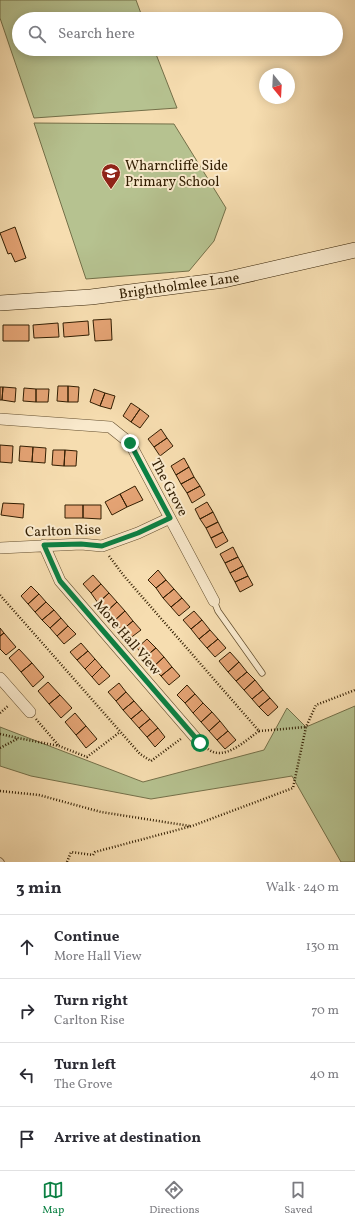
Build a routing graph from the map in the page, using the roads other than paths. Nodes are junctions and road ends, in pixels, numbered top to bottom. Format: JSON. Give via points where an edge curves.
{"nodes":[{"id":1,"x":355,"y":250,"type":"edge"},
{"id":2,"x":0,"y":303,"type":"edge"},
{"id":3,"x":0,"y":419,"type":"edge"},
{"id":4,"x":170,"y":518,"type":"junction"},
{"id":5,"x":44,"y":545,"type":"junction"},
{"id":6,"x":0,"y":548,"type":"edge"},
{"id":7,"x":214,"y":601,"type":"joint"},
{"id":8,"x":262,"y":673,"type":"dead end"},
{"id":9,"x":0,"y":678,"type":"edge"},
{"id":10,"x":30,"y":712,"type":"road end"},
{"id":11,"x":200,"y":743,"type":"road end"}],
"edges":[{"from":1,"to":2,"type":"street","name":"Brightholmlee Lane","via":[[224,280],[91,297]]},
{"from":3,"to":4,"type":"street","name":"The Grove","via":[[110,427],[130,443]]},
{"from":4,"to":5,"type":"street","name":"Carlton Rise","via":[[102,546]]},
{"from":4,"to":7,"type":"street","name":"The Grove"},
{"from":5,"to":6,"type":"street","name":"Carlton Rise"},
{"from":5,"to":11,"type":"street","name":"More Hall View","via":[[60,581]]},
{"from":7,"to":8,"type":"lane","via":[[218,612]]},
{"from":9,"to":10,"type":"street"}]}
